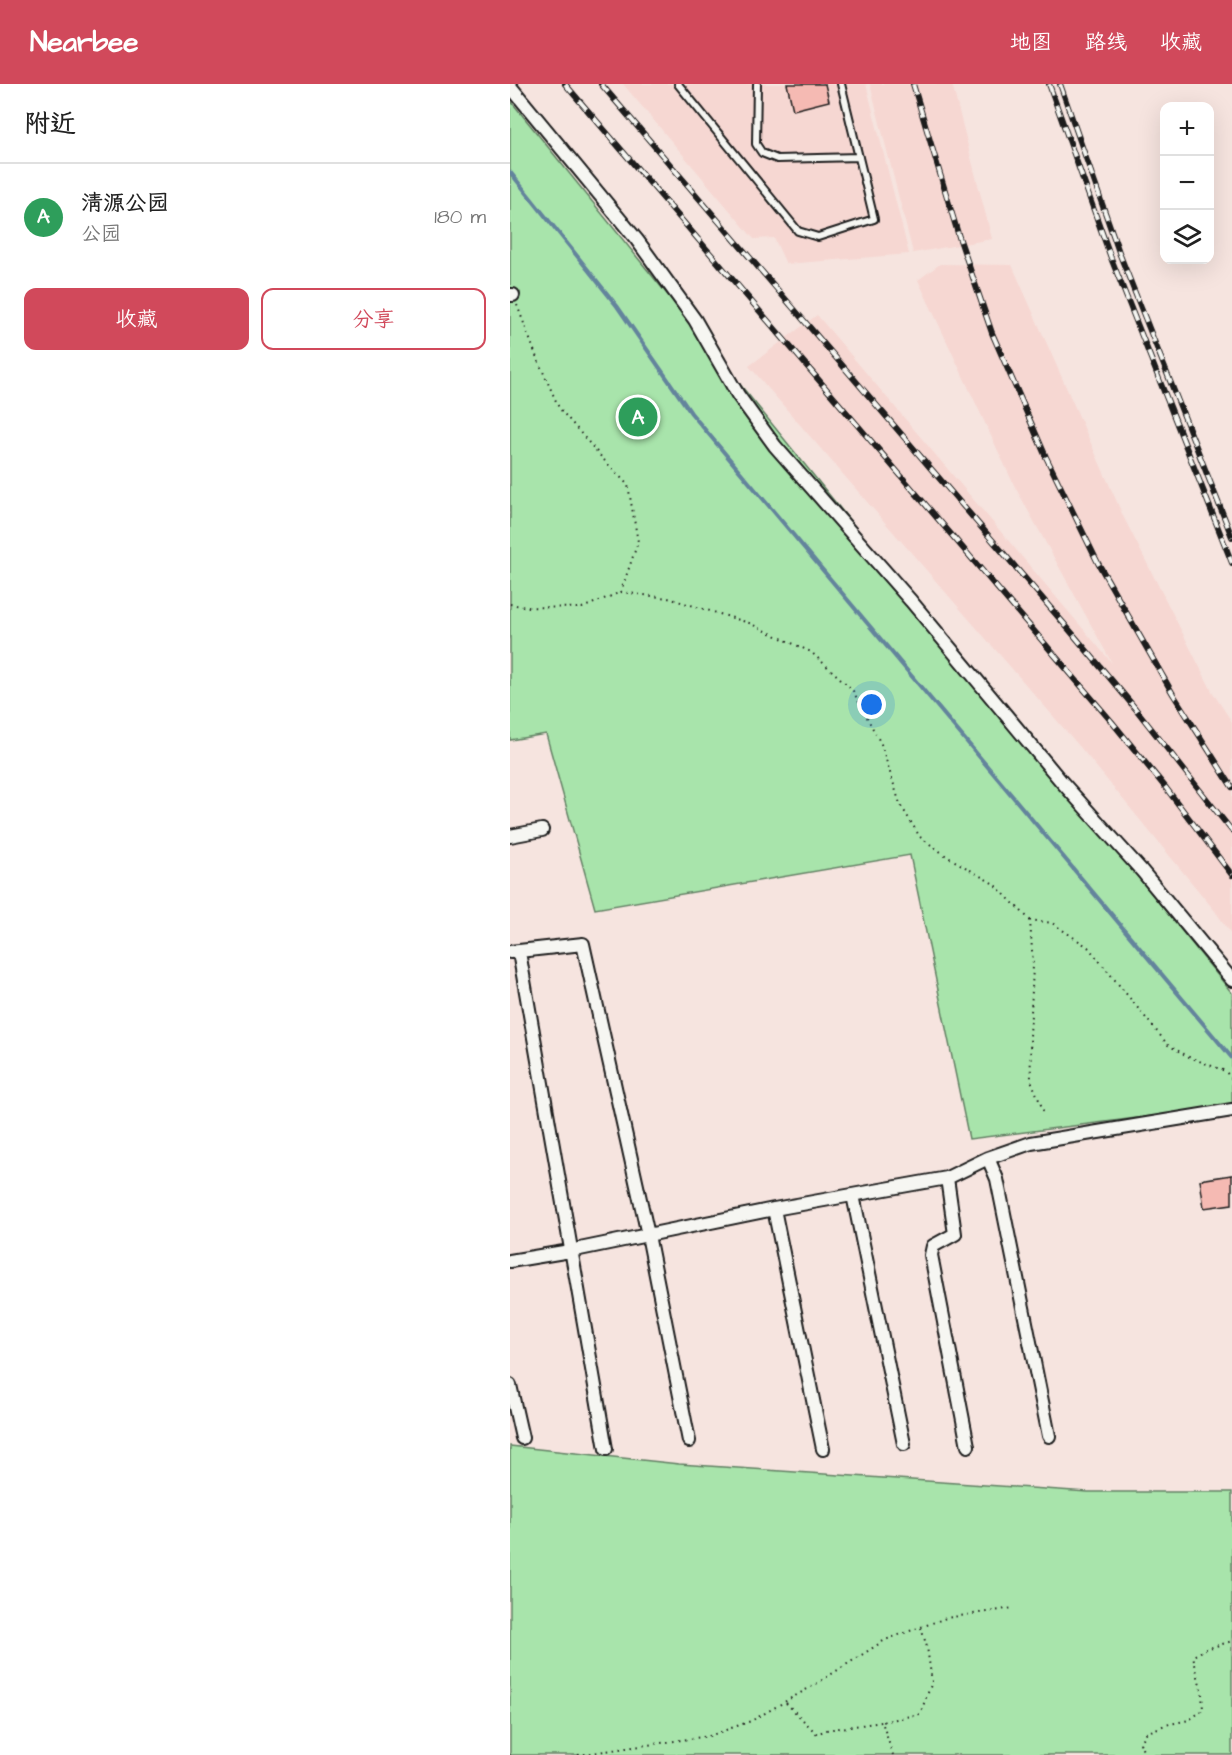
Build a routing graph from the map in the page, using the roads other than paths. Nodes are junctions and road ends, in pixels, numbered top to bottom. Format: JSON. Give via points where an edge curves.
{"nodes":[{"id":1,"x":678,"y":84,"type":"edge"},
{"id":2,"x":757,"y":84,"type":"edge"},
{"id":3,"x":841,"y":84,"type":"edge"},
{"id":4,"x":510,"y":86,"type":"edge"},
{"id":5,"x":859,"y":157,"type":"junction"},
{"id":6,"x":542,"y":830,"type":"dead end"},
{"id":7,"x":510,"y":836,"type":"edge"},
{"id":8,"x":514,"y":952,"type":"edge"},
{"id":9,"x":1232,"y":980,"type":"edge"},
{"id":10,"x":1232,"y":1110,"type":"edge"},
{"id":11,"x":988,"y":1158,"type":"junction"},
{"id":12,"x":947,"y":1178,"type":"junction"},
{"id":13,"x":853,"y":1195,"type":"junction"},
{"id":14,"x":774,"y":1209,"type":"junction"},
{"id":15,"x":648,"y":1235,"type":"junction"},
{"id":16,"x":570,"y":1251,"type":"junction"},
{"id":17,"x":510,"y":1261,"type":"edge"},
{"id":18,"x":510,"y":1385,"type":"edge"},
{"id":19,"x":1049,"y":1436,"type":"dead end"},
{"id":20,"x":522,"y":1438,"type":"dead end"},
{"id":21,"x":689,"y":1442,"type":"dead end"},
{"id":22,"x":904,"y":1444,"type":"dead end"},
{"id":23,"x":968,"y":1446,"type":"dead end"},
{"id":24,"x":606,"y":1449,"type":"dead end"},
{"id":25,"x":823,"y":1449,"type":"dead end"}],
"edges":[{"from":1,"to":5,"type":"lane","via":[[798,231],[818,237],[874,219]]},
{"from":2,"to":5,"type":"lane","via":[[756,144],[762,153],[777,159]]},
{"from":3,"to":5,"type":"lane"},
{"from":4,"to":9,"type":"street","via":[[637,240],[695,320],[738,395],[775,446]]},
{"from":6,"to":7,"type":"street"},
{"from":8,"to":15,"type":"street","via":[[583,944]]},
{"from":8,"to":16,"type":"street"},
{"from":10,"to":11,"type":"street","via":[[1031,1143]]},
{"from":11,"to":12,"type":"street"},
{"from":11,"to":19,"type":"street","via":[[997,1179]]},
{"from":12,"to":13,"type":"street"},
{"from":12,"to":23,"type":"street","via":[[955,1234],[933,1246],[932,1255]]},
{"from":13,"to":14,"type":"street"},
{"from":13,"to":22,"type":"street"},
{"from":14,"to":15,"type":"street"},
{"from":14,"to":25,"type":"street"},
{"from":15,"to":16,"type":"street"},
{"from":15,"to":21,"type":"street"},
{"from":16,"to":17,"type":"street"},
{"from":16,"to":24,"type":"street"},
{"from":18,"to":20,"type":"street"}]}
